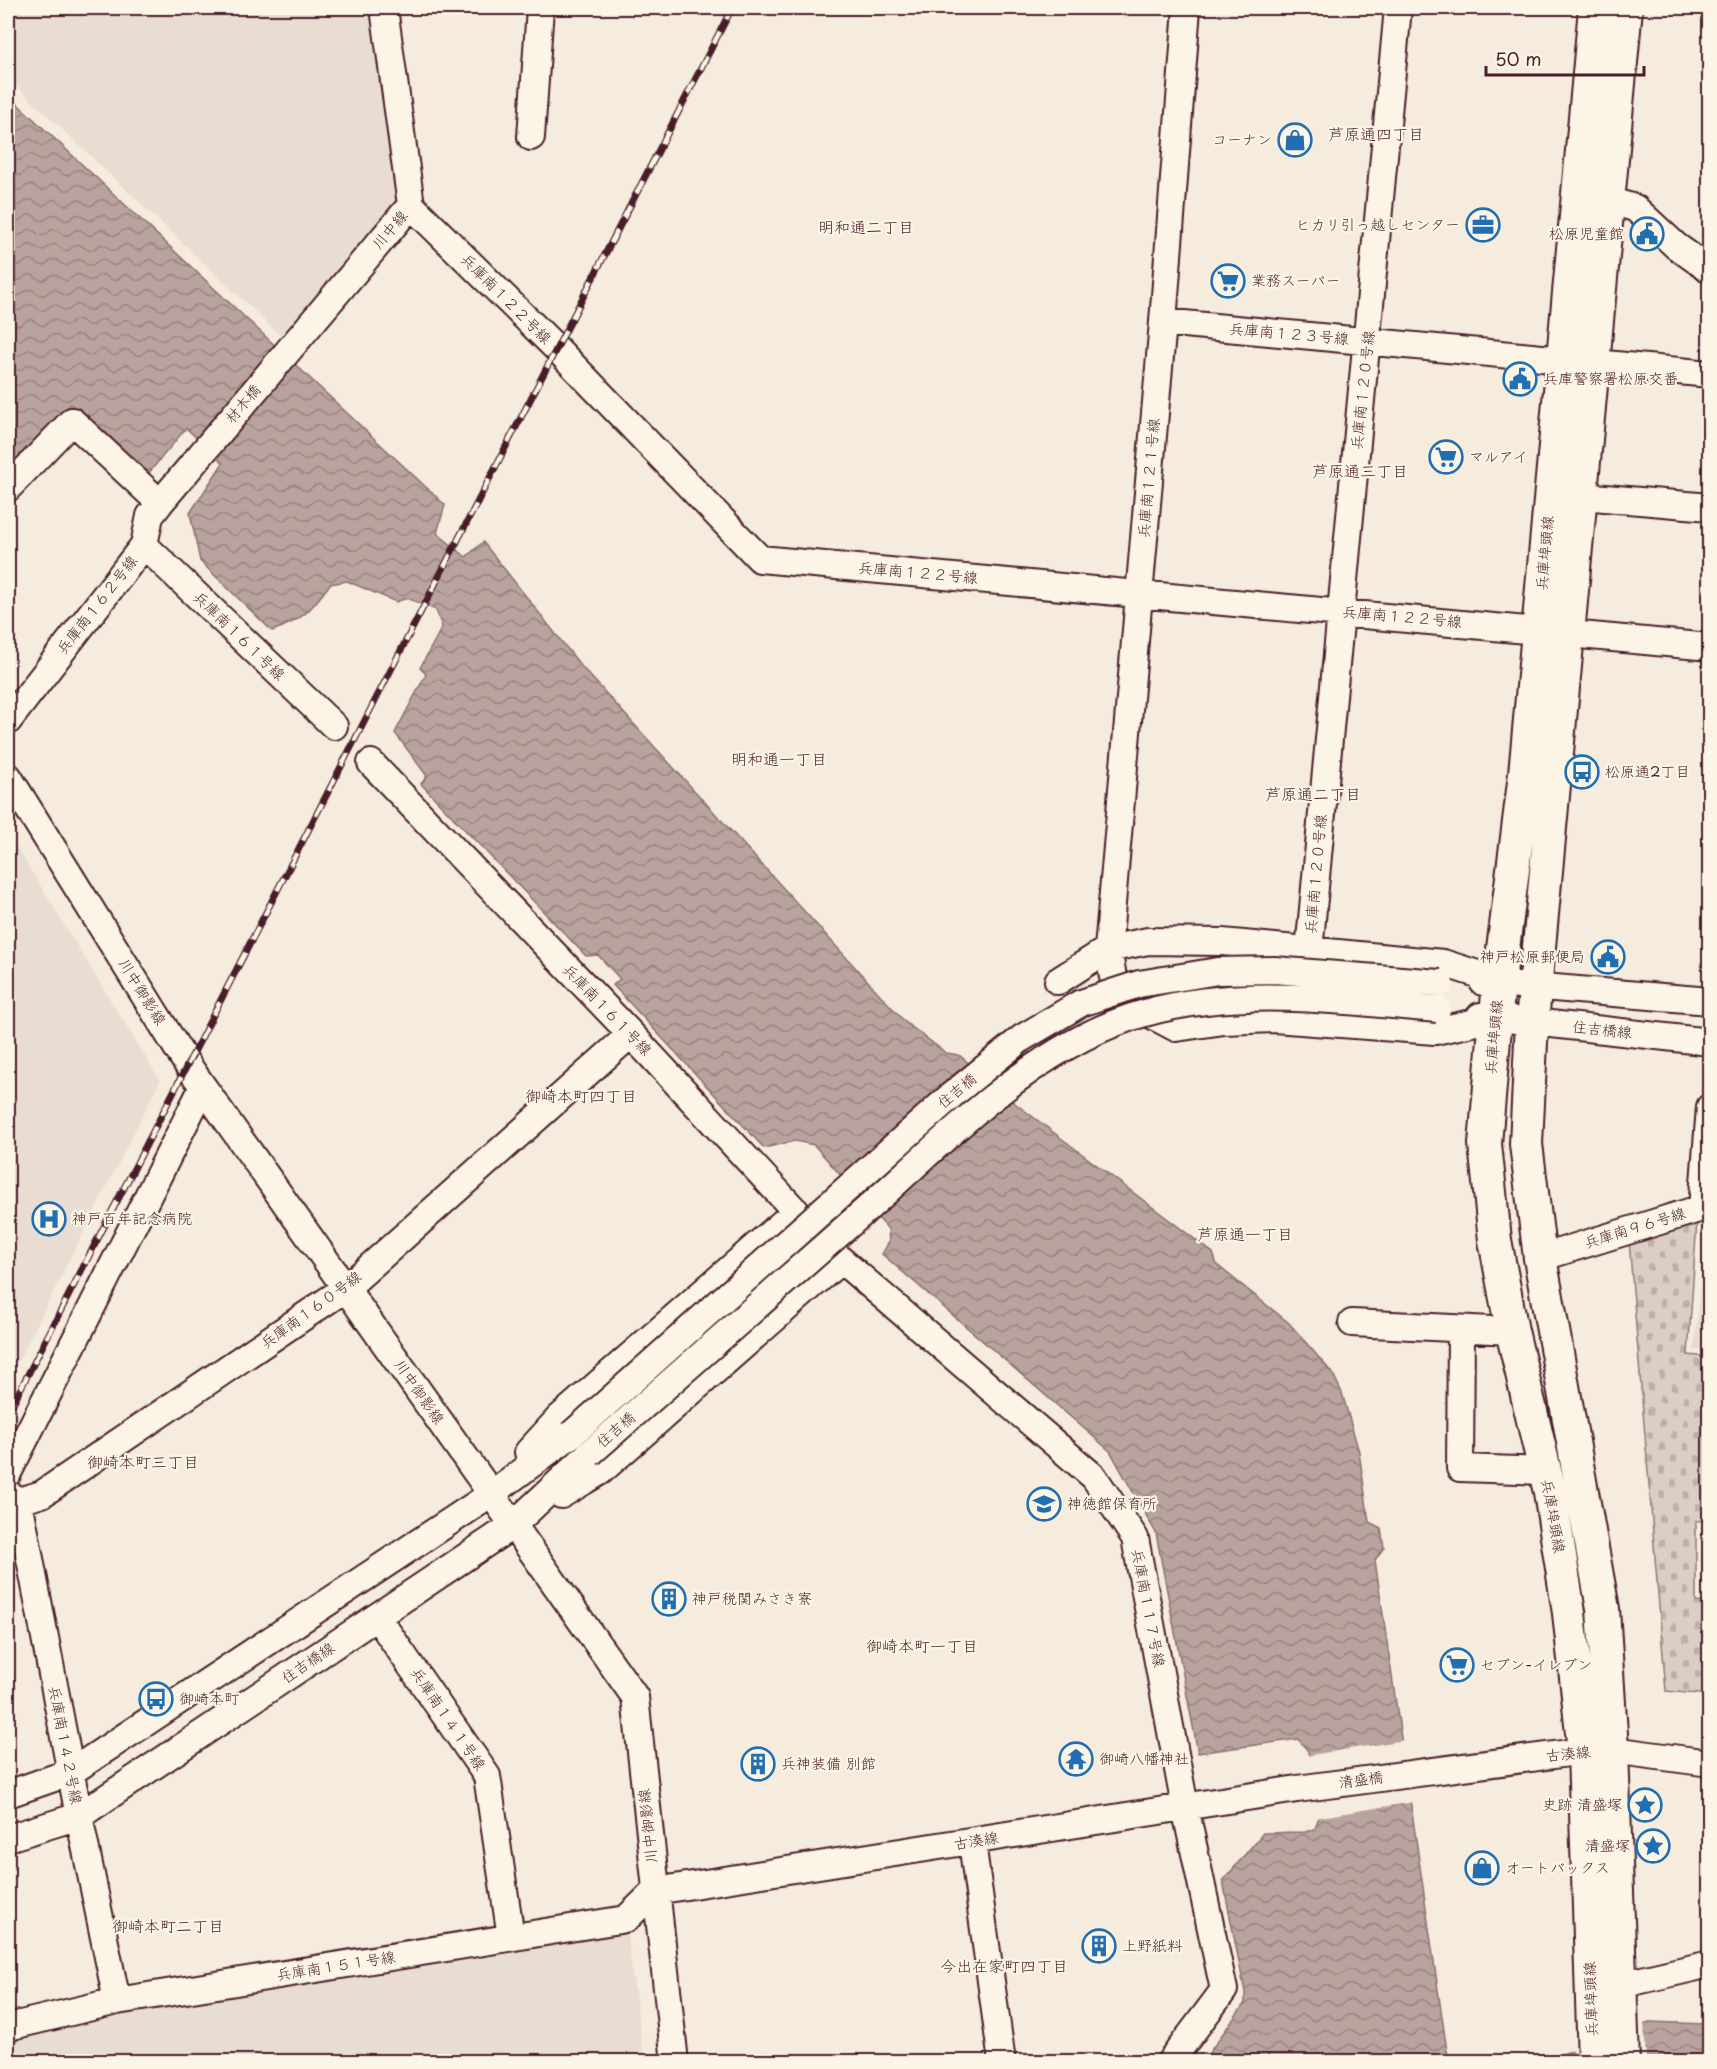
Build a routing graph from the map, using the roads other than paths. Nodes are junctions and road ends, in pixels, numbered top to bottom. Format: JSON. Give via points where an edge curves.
{"nodes":[{"id":1,"x":384,"y":8,"type":"edge"},
{"id":2,"x":540,"y":8,"type":"edge"},
{"id":3,"x":1187,"y":8,"type":"edge"},
{"id":4,"x":1398,"y":8,"type":"edge"},
{"id":5,"x":1595,"y":8,"type":"edge"},
{"id":6,"x":1626,"y":8,"type":"edge"},
{"id":7,"x":531,"y":137,"type":"dead end"},
{"id":8,"x":1582,"y":142,"type":"junction"},
{"id":9,"x":1612,"y":144,"type":"junction"},
{"id":10,"x":1607,"y":200,"type":"junction"},
{"id":11,"x":411,"y":205,"type":"junction"},
{"id":12,"x":1710,"y":270,"type":"edge"},
{"id":13,"x":1163,"y":322,"type":"junction"},
{"id":14,"x":1367,"y":341,"type":"junction"},
{"id":15,"x":287,"y":351,"type":"joint"},
{"id":16,"x":1578,"y":361,"type":"junction"},
{"id":17,"x":1710,"y":374,"type":"edge"},
{"id":18,"x":198,"y":456,"type":"joint"},
{"id":19,"x":8,"y":488,"type":"edge"},
{"id":20,"x":1582,"y":496,"type":"junction"},
{"id":21,"x":1710,"y":507,"type":"edge"},
{"id":22,"x":155,"y":509,"type":"junction"},
{"id":23,"x":144,"y":545,"type":"junction"},
{"id":24,"x":1138,"y":593,"type":"junction"},
{"id":25,"x":1341,"y":611,"type":"junction"},
{"id":26,"x":1537,"y":630,"type":"junction"},
{"id":27,"x":1570,"y":633,"type":"junction"},
{"id":28,"x":1710,"y":647,"type":"edge"},
{"id":29,"x":8,"y":721,"type":"edge"},
{"id":30,"x":334,"y":726,"type":"dead end"},
{"id":31,"x":371,"y":763,"type":"dead end"},
{"id":32,"x":8,"y":776,"type":"edge"},
{"id":33,"x":1108,"y":949,"type":"junction"},
{"id":34,"x":1309,"y":951,"type":"junction"},
{"id":35,"x":1058,"y":981,"type":"dead end"},
{"id":36,"x":1499,"y":981,"type":"junction"},
{"id":37,"x":1536,"y":985,"type":"junction"},
{"id":38,"x":1710,"y":1001,"type":"edge"},
{"id":39,"x":1495,"y":1018,"type":"junction"},
{"id":40,"x":1532,"y":1022,"type":"junction"},
{"id":41,"x":631,"y":1034,"type":"junction"},
{"id":42,"x":1710,"y":1042,"type":"edge"},
{"id":43,"x":203,"y":1087,"type":"junction"},
{"id":44,"x":1710,"y":1107,"type":"edge"},
{"id":45,"x":796,"y":1211,"type":"junction"},
{"id":46,"x":1540,"y":1258,"type":"junction"},
{"id":47,"x":841,"y":1260,"type":"junction"},
{"id":48,"x":346,"y":1288,"type":"junction"},
{"id":49,"x":1553,"y":1322,"type":"junction"},
{"id":50,"x":1352,"y":1323,"type":"dead end"},
{"id":51,"x":1461,"y":1331,"type":"junction"},
{"id":52,"x":1512,"y":1331,"type":"junction"},
{"id":53,"x":589,"y":1454,"type":"joint"},
{"id":54,"x":8,"y":1473,"type":"edge"},
{"id":55,"x":1548,"y":1482,"type":"junction"},
{"id":56,"x":1582,"y":1485,"type":"junction"},
{"id":57,"x":490,"y":1495,"type":"junction"},
{"id":58,"x":13,"y":1498,"type":"edge"},
{"id":59,"x":512,"y":1526,"type":"junction"},
{"id":60,"x":377,"y":1617,"type":"junction"},
{"id":61,"x":1598,"y":1750,"type":"junction"},
{"id":62,"x":1710,"y":1762,"type":"edge"},
{"id":63,"x":1426,"y":1771,"type":"joint"},
{"id":64,"x":70,"y":1772,"type":"junction"},
{"id":65,"x":1297,"y":1790,"type":"joint"},
{"id":66,"x":8,"y":1794,"type":"edge"},
{"id":67,"x":1185,"y":1807,"type":"junction"},
{"id":68,"x":79,"y":1815,"type":"junction"},
{"id":69,"x":8,"y":1838,"type":"edge"},
{"id":70,"x":972,"y":1842,"type":"junction"},
{"id":71,"x":655,"y":1890,"type":"junction"},
{"id":72,"x":511,"y":1937,"type":"junction"},
{"id":73,"x":1710,"y":1964,"type":"edge"},
{"id":74,"x":117,"y":2001,"type":"junction"},
{"id":75,"x":1606,"y":2001,"type":"junction"},
{"id":76,"x":8,"y":2027,"type":"edge"},
{"id":77,"x":675,"y":2061,"type":"edge"},
{"id":78,"x":1002,"y":2061,"type":"edge"},
{"id":79,"x":1170,"y":2061,"type":"edge"},
{"id":80,"x":1594,"y":2061,"type":"edge"},
{"id":81,"x":1623,"y":2061,"type":"edge"}],
"edges":[{"from":1,"to":11,"type":"street","name":"川中線"},
{"from":2,"to":7,"type":"street"},
{"from":3,"to":13,"type":"street","name":"兵庫南１２１号線"},
{"from":4,"to":14,"type":"street","name":"兵庫南１２０号線"},
{"from":5,"to":8,"type":"main road","name":"兵庫埠頭線"},
{"from":6,"to":9,"type":"main road","name":"兵庫埠頭線"},
{"from":8,"to":9,"type":"main road"},
{"from":8,"to":16,"type":"main road","name":"兵庫埠頭線"},
{"from":9,"to":10,"type":"main road","name":"兵庫埠頭線"},
{"from":10,"to":12,"type":"street","via":[[1635,208],[1676,246]]},
{"from":10,"to":16,"type":"main road","name":"兵庫埠頭線"},
{"from":11,"to":15,"type":"street","name":"川中線"},
{"from":11,"to":24,"type":"street","name":"兵庫南１２２号線","via":[[760,559]]},
{"from":13,"to":14,"type":"street","name":"兵庫南１２３号線"},
{"from":13,"to":24,"type":"street","name":"兵庫南１２１号線"},
{"from":14,"to":16,"type":"street","name":"兵庫南１２３号線"},
{"from":14,"to":25,"type":"street","name":"兵庫南１２０号線"},
{"from":15,"to":18,"type":"street","name":"材木橋"},
{"from":16,"to":17,"type":"street","name":"兵庫南１２３号線"},
{"from":16,"to":20,"type":"main road","name":"兵庫埠頭線"},
{"from":16,"to":26,"type":"main road","name":"兵庫埠頭線"},
{"from":18,"to":22,"type":"street","name":"兵庫南１６２号線"},
{"from":19,"to":22,"type":"street","via":[[72,421]]},
{"from":20,"to":21,"type":"street"},
{"from":20,"to":27,"type":"main road","name":"兵庫埠頭線"},
{"from":22,"to":23,"type":"street","name":"兵庫南１６２号線"},
{"from":23,"to":29,"type":"street","name":"兵庫南１６２号線"},
{"from":23,"to":30,"type":"street","name":"兵庫南１６１号線"},
{"from":24,"to":25,"type":"street","name":"兵庫南１２２号線"},
{"from":24,"to":33,"type":"street","name":"兵庫南１２１号線"},
{"from":25,"to":26,"type":"street","name":"兵庫南１２２号線"},
{"from":25,"to":34,"type":"street","name":"兵庫南１２０号線"},
{"from":26,"to":27,"type":"street","name":"兵庫南１２２号線"},
{"from":26,"to":36,"type":"main road","name":"兵庫埠頭線","via":[[1525,774]]},
{"from":27,"to":28,"type":"street","name":"兵庫南１２２号線"},
{"from":27,"to":37,"type":"main road","name":"兵庫埠頭線"},
{"from":31,"to":41,"type":"street","name":"兵庫南１６１号線"},
{"from":32,"to":43,"type":"street","name":"川中御影線"},
{"from":33,"to":34,"type":"street","via":[[1148,941],[1222,942]]},
{"from":33,"to":35,"type":"street"},
{"from":33,"to":39,"type":"street","name":"兵庫南１２１号線","via":[[1113,976],[1136,1008],[1176,1028],[1274,1019],[1435,1031]]},
{"from":34,"to":36,"type":"street","via":[[1443,963]]},
{"from":36,"to":37,"type":"street"},
{"from":36,"to":39,"type":"main road","name":"兵庫埠頭線"},
{"from":36,"to":57,"type":"street","name":"住吉橋","bridge":true,"via":[[1440,983],[1274,970],[1218,971],[1139,984],[1081,1003],[1022,1038],[953,1094],[572,1434]]},
{"from":37,"to":38,"type":"street"},
{"from":37,"to":40,"type":"main road","name":"兵庫埠頭線"},
{"from":39,"to":40,"type":"street","name":"住吉橋線"},
{"from":39,"to":52,"type":"main road","name":"兵庫埠頭線","via":[[1485,1144],[1495,1240]]},
{"from":39,"to":53,"type":"street","name":"住吉橋","bridge":true,"via":[[1437,1009],[1276,996],[1218,999],[1145,1013],[1090,1033],[1038,1065],[970,1118]]},
{"from":40,"to":42,"type":"street","name":"住吉橋線"},
{"from":40,"to":46,"type":"main road","name":"兵庫埠頭線","via":[[1526,1144]]},
{"from":41,"to":45,"type":"street","name":"兵庫南１６１号線"},
{"from":41,"to":48,"type":"street","name":"兵庫南１６０号線"},
{"from":43,"to":48,"type":"street","name":"川中御影線"},
{"from":43,"to":54,"type":"street"},
{"from":44,"to":46,"type":"street","name":"兵庫南９６号線","via":[[1702,1208]]},
{"from":45,"to":47,"type":"street","name":"兵庫南１６１号線"},
{"from":45,"to":57,"type":"street","via":[[559,1418]]},
{"from":46,"to":49,"type":"main road","name":"兵庫埠頭線"},
{"from":47,"to":59,"type":"street","via":[[601,1471]]},
{"from":47,"to":67,"type":"street","name":"兵庫南１１７号線","via":[[1094,1477],[1135,1538]]},
{"from":48,"to":57,"type":"street","name":"川中御影線"},
{"from":48,"to":58,"type":"street","name":"兵庫南１６０号線","via":[[42,1494]]},
{"from":49,"to":52,"type":"main road"},
{"from":49,"to":56,"type":"main road","name":"兵庫埠頭線"},
{"from":50,"to":51,"type":"street"},
{"from":51,"to":52,"type":"street"},
{"from":51,"to":55,"type":"street","via":[[1460,1468]]},
{"from":52,"to":55,"type":"main road","name":"兵庫埠頭線"},
{"from":53,"to":59,"type":"street","name":"住吉橋線"},
{"from":55,"to":56,"type":"main road"},
{"from":55,"to":61,"type":"main road","name":"兵庫埠頭線","via":[[1569,1613]]},
{"from":56,"to":61,"type":"main road","name":"兵庫埠頭線","via":[[1604,1609]]},
{"from":57,"to":59,"type":"street","name":"川中御影線"},
{"from":57,"to":64,"type":"street"},
{"from":58,"to":64,"type":"street","name":"兵庫南１４２号線"},
{"from":59,"to":60,"type":"street","name":"住吉橋線"},
{"from":59,"to":71,"type":"street","name":"川中御影線","via":[[635,1696]]},
{"from":60,"to":68,"type":"street","name":"住吉橋線"},
{"from":60,"to":72,"type":"street","name":"兵庫南１４１号線","via":[[487,1776]]},
{"from":61,"to":62,"type":"street","name":"古湊線"},
{"from":61,"to":63,"type":"street","name":"古湊線"},
{"from":61,"to":75,"type":"main road","name":"兵庫埠頭線"},
{"from":63,"to":65,"type":"street","name":"清盛橋"},
{"from":64,"to":66,"type":"street"},
{"from":64,"to":68,"type":"street","name":"兵庫南１４２号線"},
{"from":65,"to":67,"type":"street","name":"古湊線"},
{"from":67,"to":70,"type":"street","name":"古湊線"},
{"from":67,"to":79,"type":"street","name":"兵庫南１１７号線","via":[[1224,1990]]},
{"from":68,"to":69,"type":"street","name":"住吉橋線"},
{"from":68,"to":74,"type":"street","name":"兵庫南１４２号線"},
{"from":70,"to":71,"type":"street","name":"古湊線"},
{"from":70,"to":78,"type":"street"},
{"from":71,"to":72,"type":"street","name":"兵庫南１５１号線","via":[[626,1919]]},
{"from":71,"to":77,"type":"street","name":"川中御影線"},
{"from":72,"to":74,"type":"street","name":"兵庫南１５１号線"},
{"from":73,"to":75,"type":"street"},
{"from":74,"to":76,"type":"street","name":"兵庫南１５１号線"},
{"from":75,"to":80,"type":"main road","name":"兵庫埠頭線"},
{"from":75,"to":81,"type":"main road","name":"兵庫埠頭線"}]}
